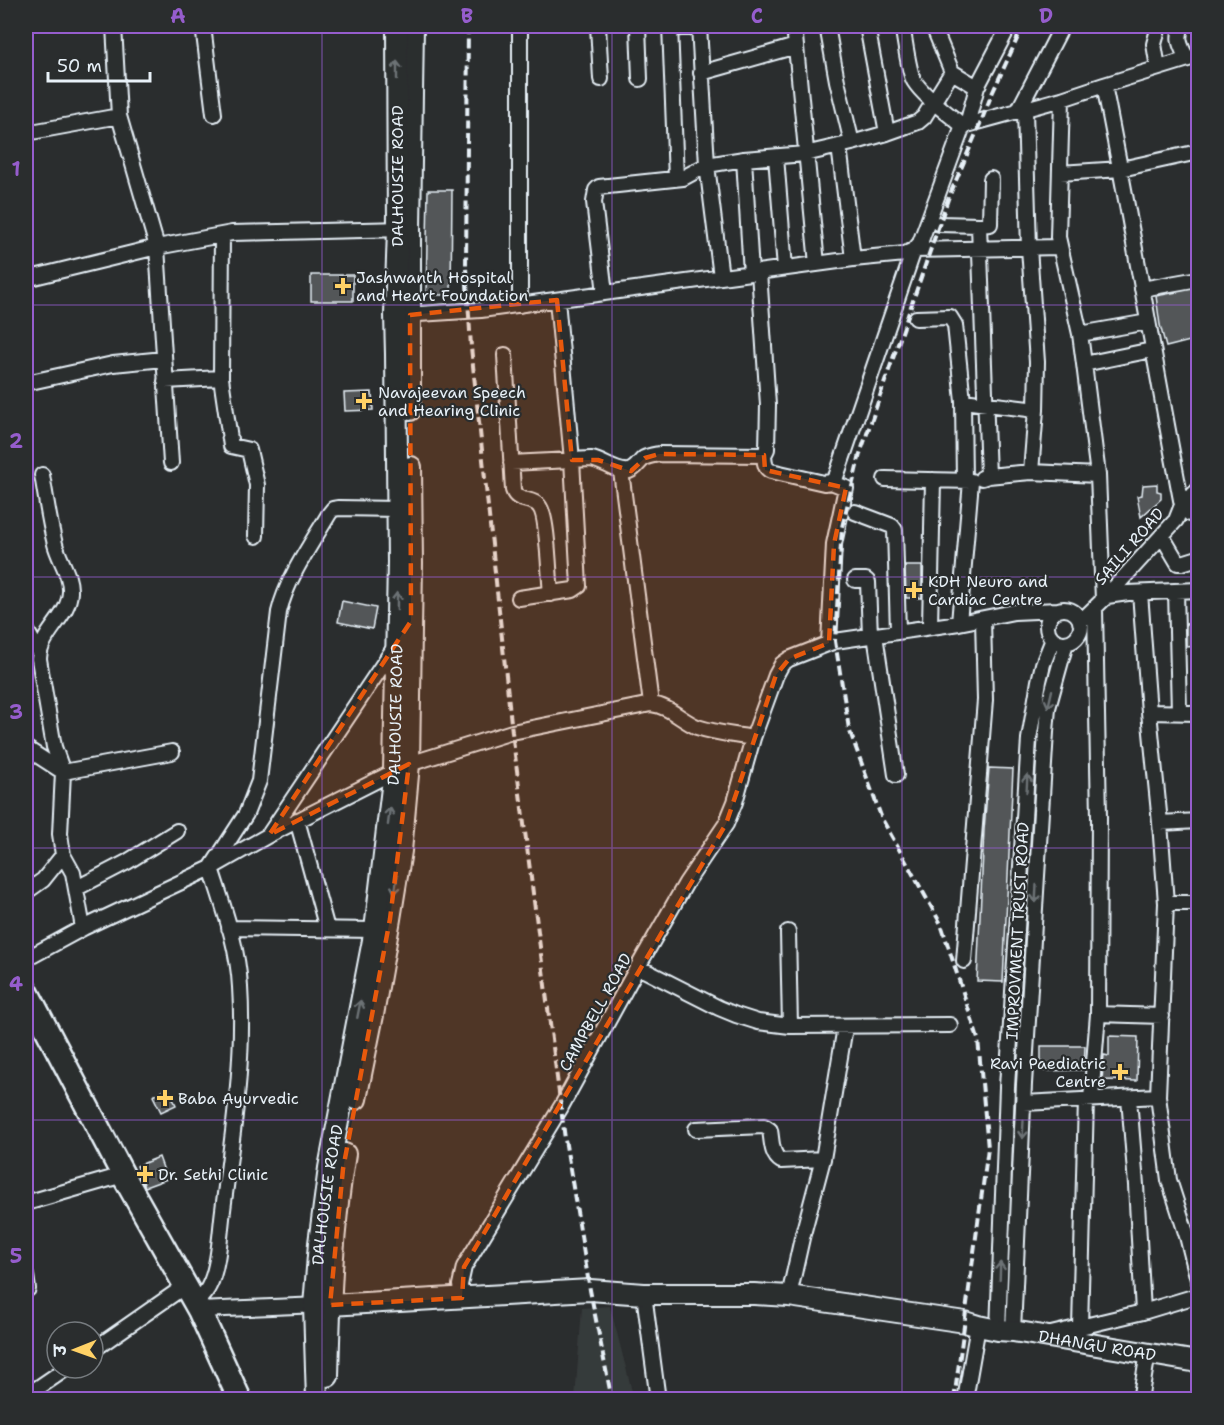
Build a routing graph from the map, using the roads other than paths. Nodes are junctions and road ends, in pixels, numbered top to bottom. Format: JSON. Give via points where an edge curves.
{"nodes":[{"id":1,"x":114,"y":26,"type":"edge"},
{"id":2,"x":203,"y":26,"type":"edge"},
{"id":3,"x":397,"y":26,"type":"edge"},
{"id":4,"x":413,"y":26,"type":"edge"},
{"id":5,"x":520,"y":26,"type":"edge"},
{"id":6,"x":598,"y":26,"type":"edge"},
{"id":7,"x":638,"y":26,"type":"edge"},
{"id":8,"x":700,"y":26,"type":"edge"},
{"id":9,"x":794,"y":26,"type":"edge"},
{"id":10,"x":827,"y":26,"type":"edge"},
{"id":11,"x":867,"y":26,"type":"edge"},
{"id":12,"x":902,"y":26,"type":"edge"},
{"id":13,"x":933,"y":26,"type":"edge"},
{"id":14,"x":1009,"y":26,"type":"edge"},
{"id":15,"x":1159,"y":26,"type":"edge"},
{"id":16,"x":1182,"y":26,"type":"edge"},
{"id":17,"x":671,"y":27,"type":"edge"},
{"id":18,"x":1059,"y":32,"type":"dead end"},
{"id":19,"x":796,"y":46,"type":"junction"},
{"id":20,"x":1193,"y":57,"type":"edge"},
{"id":21,"x":1158,"y":68,"type":"junction"},
{"id":22,"x":952,"y":72,"type":"junction"},
{"id":23,"x":701,"y":73,"type":"junction"},
{"id":24,"x":601,"y":79,"type":"dead end"},
{"id":25,"x":640,"y":80,"type":"dead end"},
{"id":26,"x":1104,"y":85,"type":"junction"},
{"id":27,"x":977,"y":87,"type":"junction"},
{"id":28,"x":1062,"y":99,"type":"junction"},
{"id":29,"x":933,"y":101,"type":"junction"},
{"id":30,"x":1022,"y":110,"type":"junction"},
{"id":31,"x":214,"y":114,"type":"dead end"},
{"id":32,"x":119,"y":116,"type":"junction"},
{"id":33,"x":965,"y":125,"type":"junction"},
{"id":34,"x":26,"y":133,"type":"edge"},
{"id":35,"x":887,"y":133,"type":"junction"},
{"id":36,"x":845,"y":145,"type":"junction"},
{"id":37,"x":1197,"y":153,"type":"edge"},
{"id":38,"x":806,"y":154,"type":"junction"},
{"id":39,"x":776,"y":157,"type":"junction"},
{"id":40,"x":744,"y":159,"type":"junction"},
{"id":41,"x":707,"y":165,"type":"junction"},
{"id":42,"x":1198,"y":168,"type":"edge"},
{"id":43,"x":1121,"y":169,"type":"junction"},
{"id":44,"x":1060,"y":173,"type":"junction"},
{"id":45,"x":675,"y":179,"type":"junction"},
{"id":46,"x":991,"y":179,"type":"dead end"},
{"id":47,"x":939,"y":224,"type":"dead end"},
{"id":48,"x":979,"y":225,"type":"junction"},
{"id":49,"x":404,"y":230,"type":"junction"},
{"id":50,"x":222,"y":235,"type":"junction"},
{"id":51,"x":157,"y":247,"type":"junction"},
{"id":52,"x":1060,"y":247,"type":"junction"},
{"id":53,"x":1029,"y":248,"type":"junction"},
{"id":54,"x":979,"y":249,"type":"junction"},
{"id":55,"x":914,"y":250,"type":"junction"},
{"id":56,"x":853,"y":259,"type":"junction"},
{"id":57,"x":817,"y":264,"type":"junction"},
{"id":58,"x":785,"y":268,"type":"junction"},
{"id":59,"x":755,"y":272,"type":"junction"},
{"id":60,"x":721,"y":277,"type":"junction"},
{"id":61,"x":26,"y":279,"type":"edge"},
{"id":62,"x":1198,"y":279,"type":"edge"},
{"id":63,"x":1142,"y":289,"type":"junction"},
{"id":64,"x":604,"y":293,"type":"junction"},
{"id":65,"x":557,"y":300,"type":"junction"},
{"id":66,"x":520,"y":305,"type":"junction"},
{"id":67,"x":403,"y":315,"type":"junction"},
{"id":68,"x":916,"y":318,"type":"dead end"},
{"id":69,"x":1148,"y":322,"type":"junction"},
{"id":70,"x":1080,"y":334,"type":"junction"},
{"id":71,"x":1152,"y":350,"type":"junction"},
{"id":72,"x":504,"y":355,"type":"dead end"},
{"id":73,"x":164,"y":359,"type":"junction"},
{"id":74,"x":1084,"y":364,"type":"junction"},
{"id":75,"x":221,"y":378,"type":"junction"},
{"id":76,"x":165,"y":381,"type":"junction"},
{"id":77,"x":26,"y":383,"type":"edge"},
{"id":78,"x":963,"y":401,"type":"junction"},
{"id":79,"x":986,"y":405,"type":"junction"},
{"id":80,"x":1036,"y":410,"type":"junction"},
{"id":81,"x":764,"y":455,"type":"junction"},
{"id":82,"x":572,"y":460,"type":"junction"},
{"id":83,"x":171,"y":463,"type":"dead end"},
{"id":84,"x":511,"y":464,"type":"junction"},
{"id":85,"x":621,"y":471,"type":"junction"},
{"id":86,"x":1031,"y":472,"type":"junction"},
{"id":87,"x":42,"y":474,"type":"dead end"},
{"id":88,"x":1098,"y":475,"type":"junction"},
{"id":89,"x":988,"y":476,"type":"junction"},
{"id":90,"x":885,"y":479,"type":"dead end"},
{"id":91,"x":933,"y":480,"type":"junction"},
{"id":92,"x":967,"y":481,"type":"junction"},
{"id":93,"x":831,"y":482,"type":"junction"},
{"id":94,"x":1198,"y":490,"type":"edge"},
{"id":95,"x":1190,"y":508,"type":"edge"},
{"id":96,"x":398,"y":509,"type":"junction"},
{"id":97,"x":855,"y":512,"type":"dead end"},
{"id":98,"x":256,"y":536,"type":"dead end"},
{"id":99,"x":1162,"y":536,"type":"junction"},
{"id":100,"x":1198,"y":558,"type":"edge"},
{"id":101,"x":855,"y":580,"type":"dead end"},
{"id":102,"x":1198,"y":590,"type":"edge"},
{"id":103,"x":1176,"y":591,"type":"junction"},
{"id":104,"x":1140,"y":593,"type":"junction"},
{"id":105,"x":551,"y":594,"type":"junction"},
{"id":106,"x":519,"y":598,"type":"dead end"},
{"id":107,"x":1102,"y":602,"type":"junction"},
{"id":108,"x":1058,"y":610,"type":"junction"},
{"id":109,"x":983,"y":619,"type":"junction"},
{"id":110,"x":411,"y":621,"type":"junction"},
{"id":111,"x":1080,"y":622,"type":"junction"},
{"id":112,"x":959,"y":623,"type":"junction"},
{"id":113,"x":930,"y":627,"type":"junction"},
{"id":114,"x":26,"y":629,"type":"edge"},
{"id":115,"x":898,"y":632,"type":"junction"},
{"id":116,"x":873,"y":635,"type":"junction"},
{"id":117,"x":1060,"y":641,"type":"junction"},
{"id":118,"x":829,"y":643,"type":"junction"},
{"id":119,"x":396,"y":644,"type":"junction"},
{"id":120,"x":39,"y":652,"type":"junction"},
{"id":121,"x":651,"y":704,"type":"junction"},
{"id":122,"x":1149,"y":711,"type":"junction"},
{"id":123,"x":1179,"y":712,"type":"junction"},
{"id":124,"x":1198,"y":713,"type":"edge"},
{"id":125,"x":753,"y":738,"type":"junction"},
{"id":126,"x":26,"y":748,"type":"edge"},
{"id":127,"x":172,"y":752,"type":"dead end"},
{"id":128,"x":402,"y":768,"type":"junction"},
{"id":129,"x":63,"y":772,"type":"junction"},
{"id":130,"x":896,"y":776,"type":"dead end"},
{"id":131,"x":297,"y":820,"type":"junction"},
{"id":132,"x":1198,"y":821,"type":"edge"},
{"id":133,"x":1160,"y":823,"type":"junction"},
{"id":134,"x":177,"y":831,"type":"dead end"},
{"id":135,"x":268,"y":835,"type":"junction"},
{"id":136,"x":63,"y":855,"type":"junction"},
{"id":137,"x":1022,"y":860,"type":"junction"},
{"id":138,"x":1038,"y":860,"type":"junction"},
{"id":139,"x":211,"y":868,"type":"junction"},
{"id":140,"x":76,"y":888,"type":"junction"},
{"id":141,"x":26,"y":892,"type":"edge"},
{"id":142,"x":1166,"y":903,"type":"junction"},
{"id":143,"x":1198,"y":903,"type":"edge"},
{"id":144,"x":83,"y":928,"type":"junction"},
{"id":145,"x":229,"y":928,"type":"junction"},
{"id":146,"x":327,"y":929,"type":"junction"},
{"id":147,"x":375,"y":930,"type":"junction"},
{"id":148,"x":788,"y":932,"type":"dead end"},
{"id":149,"x":26,"y":959,"type":"edge"},
{"id":150,"x":964,"y":961,"type":"dead end"},
{"id":151,"x":638,"y":967,"type":"junction"},
{"id":152,"x":26,"y":990,"type":"edge"},
{"id":153,"x":1098,"y":1014,"type":"junction"},
{"id":154,"x":1162,"y":1016,"type":"junction"},
{"id":155,"x":950,"y":1025,"type":"dead end"},
{"id":156,"x":790,"y":1026,"type":"junction"},
{"id":157,"x":845,"y":1027,"type":"junction"},
{"id":158,"x":352,"y":1080,"type":"junction"},
{"id":159,"x":1024,"y":1084,"type":"junction"},
{"id":160,"x":1007,"y":1087,"type":"junction"},
{"id":161,"x":1158,"y":1096,"type":"junction"},
{"id":162,"x":1129,"y":1098,"type":"junction"},
{"id":163,"x":1089,"y":1100,"type":"junction"},
{"id":164,"x":1024,"y":1102,"type":"junction"},
{"id":165,"x":696,"y":1129,"type":"dead end"},
{"id":166,"x":823,"y":1159,"type":"junction"},
{"id":167,"x":123,"y":1175,"type":"junction"},
{"id":168,"x":26,"y":1203,"type":"edge"},
{"id":169,"x":26,"y":1275,"type":"edge"},
{"id":170,"x":1198,"y":1280,"type":"edge"},
{"id":171,"x":28,"y":1289,"type":"dead end"},
{"id":172,"x":1198,"y":1292,"type":"edge"},
{"id":173,"x":644,"y":1294,"type":"junction"},
{"id":174,"x":789,"y":1296,"type":"junction"},
{"id":175,"x":462,"y":1298,"type":"junction"},
{"id":176,"x":193,"y":1300,"type":"junction"},
{"id":177,"x":322,"y":1305,"type":"junction"},
{"id":178,"x":1143,"y":1312,"type":"junction"},
{"id":179,"x":978,"y":1326,"type":"junction"},
{"id":180,"x":1080,"y":1328,"type":"junction"},
{"id":181,"x":1006,"y":1330,"type":"junction"},
{"id":182,"x":1043,"y":1336,"type":"junction"},
{"id":183,"x":105,"y":1344,"type":"edge"},
{"id":184,"x":1148,"y":1353,"type":"junction"},
{"id":185,"x":1198,"y":1362,"type":"edge"},
{"id":186,"x":50,"y":1380,"type":"edge"},
{"id":187,"x":28,"y":1396,"type":"edge"},
{"id":188,"x":240,"y":1400,"type":"edge"},
{"id":189,"x":317,"y":1400,"type":"edge"},
{"id":190,"x":328,"y":1400,"type":"edge"},
{"id":191,"x":658,"y":1400,"type":"edge"},
{"id":192,"x":965,"y":1400,"type":"edge"},
{"id":193,"x":1140,"y":1400,"type":"edge"}],
"edges":[{"from":1,"to":32,"type":"street"},
{"from":2,"to":31,"type":"street"},
{"from":49,"to":3,"type":"street","name":"DALHOUSIE ROAD","one_way":true},
{"from":4,"to":49,"type":"street","name":"DALHOUSIE ROAD"},
{"from":5,"to":66,"type":"street"},
{"from":6,"to":24,"type":"street"},
{"from":7,"to":25,"type":"street"},
{"from":8,"to":17,"type":"street"},
{"from":8,"to":23,"type":"street"},
{"from":9,"to":19,"type":"street"},
{"from":10,"to":36,"type":"street"},
{"from":11,"to":35,"type":"street"},
{"from":12,"to":29,"type":"street","via":[[912,76]]},
{"from":13,"to":22,"type":"street"},
{"from":14,"to":27,"type":"street"},
{"from":15,"to":21,"type":"street","via":[[1154,44]]},
{"from":16,"to":20,"type":"street","via":[[1179,40]]},
{"from":17,"to":45,"type":"street"},
{"from":18,"to":30,"type":"street"},
{"from":19,"to":23,"type":"street"},
{"from":19,"to":38,"type":"street"},
{"from":20,"to":21,"type":"street"},
{"from":21,"to":26,"type":"street"},
{"from":22,"to":27,"type":"street"},
{"from":22,"to":29,"type":"street"},
{"from":23,"to":41,"type":"street"},
{"from":26,"to":28,"type":"street"},
{"from":26,"to":43,"type":"street"},
{"from":27,"to":33,"type":"street"},
{"from":28,"to":30,"type":"street"},
{"from":28,"to":44,"type":"street"},
{"from":29,"to":33,"type":"street"},
{"from":29,"to":35,"type":"street","via":[[918,122]]},
{"from":30,"to":33,"type":"street"},
{"from":30,"to":53,"type":"street"},
{"from":32,"to":34,"type":"street"},
{"from":32,"to":51,"type":"street"},
{"from":33,"to":55,"type":"street"},
{"from":35,"to":36,"type":"street"},
{"from":36,"to":38,"type":"street"},
{"from":36,"to":56,"type":"street"},
{"from":37,"to":42,"type":"street"},
{"from":37,"to":43,"type":"street"},
{"from":38,"to":39,"type":"street"},
{"from":38,"to":57,"type":"street"},
{"from":39,"to":40,"type":"street"},
{"from":39,"to":58,"type":"street"},
{"from":40,"to":41,"type":"street"},
{"from":40,"to":59,"type":"street"},
{"from":41,"to":45,"type":"street"},
{"from":41,"to":60,"type":"street"},
{"from":43,"to":44,"type":"street"},
{"from":43,"to":63,"type":"street"},
{"from":44,"to":52,"type":"street"},
{"from":45,"to":64,"type":"street","via":[[596,190]]},
{"from":46,"to":48,"type":"street","via":[[990,224]]},
{"from":47,"to":48,"type":"street"},
{"from":48,"to":54,"type":"street"},
{"from":49,"to":50,"type":"street"},
{"from":49,"to":67,"type":"street","name":"DALHOUSIE ROAD"},
{"from":50,"to":51,"type":"street"},
{"from":50,"to":75,"type":"street"},
{"from":51,"to":61,"type":"street"},
{"from":51,"to":73,"type":"street"},
{"from":52,"to":53,"type":"street"},
{"from":52,"to":70,"type":"street"},
{"from":53,"to":54,"type":"street"},
{"from":53,"to":80,"type":"street","via":[[1037,362]]},
{"from":54,"to":55,"type":"street"},
{"from":54,"to":79,"type":"street"},
{"from":55,"to":56,"type":"street"},
{"from":55,"to":93,"type":"street","via":[[836,477]]},
{"from":56,"to":57,"type":"street"},
{"from":57,"to":58,"type":"street"},
{"from":58,"to":59,"type":"street"},
{"from":59,"to":60,"type":"street"},
{"from":59,"to":81,"type":"street","via":[[768,405]]},
{"from":60,"to":64,"type":"street"},
{"from":62,"to":63,"type":"street"},
{"from":63,"to":69,"type":"street"},
{"from":64,"to":65,"type":"street"},
{"from":65,"to":66,"type":"street"},
{"from":65,"to":82,"type":"street"},
{"from":66,"to":67,"type":"street"},
{"from":67,"to":96,"type":"street","name":"DALHOUSIE ROAD","via":[[396,354]]},
{"from":67,"to":110,"type":"street","name":"DALHOUSIE ROAD","via":[[410,448]]},
{"from":68,"to":78,"type":"street","via":[[950,317],[953,321]]},
{"from":69,"to":70,"type":"street"},
{"from":69,"to":71,"type":"street"},
{"from":70,"to":74,"type":"street"},
{"from":71,"to":74,"type":"street"},
{"from":71,"to":95,"type":"street"},
{"from":72,"to":84,"type":"street"},
{"from":73,"to":76,"type":"street"},
{"from":73,"to":77,"type":"street","via":[[113,364]]},
{"from":74,"to":88,"type":"street"},
{"from":75,"to":76,"type":"street"},
{"from":75,"to":98,"type":"street","via":[[231,446],[249,450],[257,485]]},
{"from":76,"to":83,"type":"street"},
{"from":78,"to":79,"type":"street"},
{"from":78,"to":92,"type":"street"},
{"from":79,"to":80,"type":"street"},
{"from":79,"to":89,"type":"street"},
{"from":80,"to":86,"type":"street"},
{"from":81,"to":85,"type":"street","via":[[659,454],[645,458],[633,470]]},
{"from":81,"to":93,"type":"street","via":[[765,465],[771,471]]},
{"from":82,"to":84,"type":"street"},
{"from":82,"to":85,"type":"street","via":[[598,460]]},
{"from":82,"to":105,"type":"street","via":[[579,586]]},
{"from":84,"to":105,"type":"street","via":[[514,495],[536,503],[543,514]]},
{"from":85,"to":121,"type":"street"},
{"from":86,"to":88,"type":"street"},
{"from":86,"to":89,"type":"street"},
{"from":87,"to":120,"type":"street","via":[[55,545],[70,592]]},
{"from":88,"to":107,"type":"street"},
{"from":89,"to":92,"type":"street"},
{"from":90,"to":91,"type":"street"},
{"from":91,"to":92,"type":"street"},
{"from":91,"to":113,"type":"street"},
{"from":92,"to":112,"type":"street"},
{"from":93,"to":118,"type":"street","via":[[846,488],[834,544]]},
{"from":94,"to":95,"type":"street","name":"SAILI ROAD"},
{"from":95,"to":99,"type":"street","name":"SAILI ROAD"},
{"from":119,"to":96,"type":"street","name":"DALHOUSIE ROAD","one_way":true},
{"from":96,"to":139,"type":"street","via":[[333,509],[290,582],[279,612],[259,781],[246,814]]},
{"from":97,"to":115,"type":"street","via":[[895,530]]},
{"from":99,"to":100,"type":"street","via":[[1178,563]]},
{"from":99,"to":107,"type":"street","name":"SAILI ROAD"},
{"from":101,"to":116,"type":"street","via":[[868,582]]},
{"from":102,"to":103,"type":"street"},
{"from":103,"to":104,"type":"street"},
{"from":103,"to":123,"type":"street"},
{"from":104,"to":107,"type":"street"},
{"from":104,"to":122,"type":"street"},
{"from":105,"to":106,"type":"street"},
{"from":107,"to":111,"type":"street","name":"SAILI ROAD"},
{"from":107,"to":153,"type":"street"},
{"from":108,"to":109,"type":"street","name":"CAMPBELL ROAD","via":[[1014,612]]},
{"from":108,"to":111,"type":"street","via":[[1072,611]]},
{"from":108,"to":117,"type":"street","via":[[1047,627],[1049,634]]},
{"from":109,"to":112,"type":"street","name":"CAMPBELL ROAD"},
{"from":109,"to":150,"type":"street","via":[[985,700]]},
{"from":110,"to":119,"type":"street"},
{"from":110,"to":128,"type":"street","name":"DALHOUSIE ROAD"},
{"from":111,"to":117,"type":"street","via":[[1073,640]]},
{"from":112,"to":113,"type":"street","name":"CAMPBELL ROAD"},
{"from":113,"to":115,"type":"street","name":"CAMPBELL ROAD"},
{"from":114,"to":120,"type":"street"},
{"from":115,"to":116,"type":"street","name":"CAMPBELL ROAD"},
{"from":116,"to":118,"type":"street","name":"CAMPBELL ROAD"},
{"from":116,"to":130,"type":"street"},
{"from":137,"to":117,"type":"street","one_way":true,"via":[[1029,739],[1039,681],[1043,664]]},
{"from":117,"to":138,"type":"street","name":"IMPROVMENT TRUST ROAD","one_way":true,"via":[[1048,708]]},
{"from":118,"to":125,"type":"street","name":"CAMPBELL ROAD","via":[[782,664]]},
{"from":119,"to":128,"type":"street","name":"DALHOUSIE ROAD"},
{"from":119,"to":135,"type":"street"},
{"from":120,"to":129,"type":"street","via":[[52,737]]},
{"from":121,"to":125,"type":"street","via":[[667,708],[698,727]]},
{"from":121,"to":128,"type":"street","via":[[512,732]]},
{"from":122,"to":123,"type":"street"},
{"from":122,"to":133,"type":"street"},
{"from":123,"to":124,"type":"street"},
{"from":125,"to":151,"type":"street","name":"CAMPBELL ROAD","via":[[726,824],[686,883]]},
{"from":126,"to":129,"type":"street"},
{"from":127,"to":129,"type":"street"},
{"from":128,"to":131,"type":"street"},
{"from":147,"to":128,"type":"street","name":"DALHOUSIE ROAD","one_way":true},
{"from":128,"to":158,"type":"street","name":"DALHOUSIE ROAD","one_way":true,"via":[[401,852],[394,897],[373,1015]]},
{"from":129,"to":136,"type":"street"},
{"from":131,"to":135,"type":"street"},
{"from":131,"to":146,"type":"street"},
{"from":132,"to":133,"type":"street"},
{"from":133,"to":142,"type":"street"},
{"from":134,"to":140,"type":"street"},
{"from":135,"to":139,"type":"street"},
{"from":136,"to":140,"type":"street"},
{"from":136,"to":141,"type":"street","via":[[43,880]]},
{"from":137,"to":138,"type":"street"},
{"from":137,"to":160,"type":"street"},
{"from":138,"to":159,"type":"street","name":"IMPROVMENT TRUST ROAD","one_way":true},
{"from":139,"to":144,"type":"street"},
{"from":139,"to":145,"type":"street"},
{"from":140,"to":144,"type":"street"},
{"from":142,"to":143,"type":"street"},
{"from":142,"to":154,"type":"street"},
{"from":144,"to":149,"type":"street"},
{"from":145,"to":146,"type":"street"},
{"from":145,"to":176,"type":"street","via":[[240,988],[241,1043],[235,1112],[217,1260],[209,1287]]},
{"from":146,"to":147,"type":"street"},
{"from":158,"to":147,"type":"street","name":"DALHOUSIE ROAD","one_way":true},
{"from":148,"to":156,"type":"street"},
{"from":151,"to":156,"type":"street","via":[[736,1016]]},
{"from":151,"to":175,"type":"street","name":"CAMPBELL ROAD","via":[[561,1107],[464,1267]]},
{"from":152,"to":167,"type":"main road"},
{"from":153,"to":154,"type":"street"},
{"from":153,"to":163,"type":"street"},
{"from":154,"to":161,"type":"street"},
{"from":155,"to":157,"type":"street"},
{"from":156,"to":157,"type":"street"},
{"from":157,"to":166,"type":"street"},
{"from":158,"to":177,"type":"street","name":"DALHOUSIE ROAD"},
{"from":159,"to":160,"type":"street"},
{"from":159,"to":164,"type":"street","name":"IMPROVMENT TRUST ROAD"},
{"from":181,"to":160,"type":"street","one_way":true},
{"from":161,"to":162,"type":"street"},
{"from":161,"to":170,"type":"street","via":[[1169,1180]]},
{"from":162,"to":163,"type":"street"},
{"from":162,"to":178,"type":"street"},
{"from":163,"to":164,"type":"street"},
{"from":163,"to":180,"type":"street"},
{"from":164,"to":181,"type":"street","name":"IMPROVMENT TRUST ROAD","one_way":true},
{"from":165,"to":166,"type":"street","via":[[764,1126],[770,1130],[778,1160]]},
{"from":166,"to":174,"type":"street"},
{"from":167,"to":168,"type":"street"},
{"from":167,"to":176,"type":"main road"},
{"from":169,"to":171,"type":"street"},
{"from":172,"to":178,"type":"street","via":[[1196,1296]]},
{"from":173,"to":174,"type":"street","name":"DHANGU ROAD"},
{"from":173,"to":175,"type":"street","name":"DHANGU ROAD","via":[[590,1290]]},
{"from":173,"to":191,"type":"street"},
{"from":174,"to":179,"type":"street","name":"DHANGU ROAD"},
{"from":175,"to":177,"type":"street","name":"DHANGU ROAD"},
{"from":176,"to":177,"type":"street"},
{"from":176,"to":183,"type":"street"},
{"from":176,"to":188,"type":"main road"},
{"from":177,"to":189,"type":"street","name":"DALHOUSIE ROAD"},
{"from":177,"to":190,"type":"street","name":"DALHOUSIE ROAD"},
{"from":178,"to":180,"type":"street"},
{"from":179,"to":181,"type":"street","name":"DHANGU ROAD"},
{"from":179,"to":192,"type":"street"},
{"from":180,"to":182,"type":"street"},
{"from":181,"to":182,"type":"street","name":"DHANGU ROAD"},
{"from":182,"to":184,"type":"street","name":"DHANGU ROAD"},
{"from":184,"to":185,"type":"street","name":"DHANGU ROAD"},
{"from":184,"to":193,"type":"street"},
{"from":186,"to":187,"type":"street"}]}
